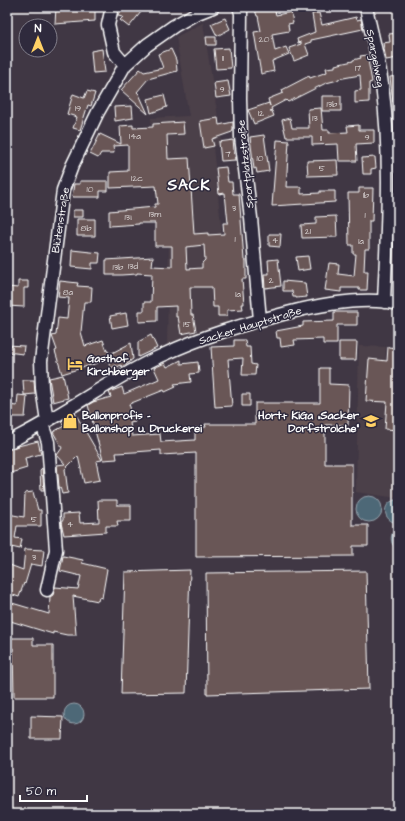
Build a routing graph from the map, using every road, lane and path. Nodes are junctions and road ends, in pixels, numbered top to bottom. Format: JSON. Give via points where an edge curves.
{"nodes":[{"id":1,"x":112,"y":7,"type":"edge"},
{"id":2,"x":213,"y":7,"type":"edge"},
{"id":3,"x":239,"y":7,"type":"edge"},
{"id":4,"x":366,"y":7,"type":"edge"},
{"id":5,"x":125,"y":66,"type":"junction"},
{"id":6,"x":384,"y":302,"type":"junction"},
{"id":7,"x":398,"y":304,"type":"edge"},
{"id":8,"x":260,"y":320,"type":"junction"},
{"id":9,"x":44,"y":423,"type":"junction"},
{"id":10,"x":7,"y":443,"type":"edge"},
{"id":11,"x":47,"y":590,"type":"dead end"}],
"edges":[{"from":1,"to":5,"type":"street","via":[[108,25],[114,52]]},
{"from":2,"to":5,"type":"street","name":"Blütenstraße","via":[[174,26],[147,45]]},
{"from":3,"to":8,"type":"street","name":"Sportplatzstraße","via":[[242,137]]},
{"from":4,"to":6,"type":"street","name":"Spargelweg","via":[[382,84],[385,121],[388,184]]},
{"from":5,"to":9,"type":"street","name":"Blütenstraße","via":[[98,112],[63,190],[41,361]]},
{"from":6,"to":7,"type":"street","name":"Sacker Hauptstraße"},
{"from":6,"to":8,"type":"street","name":"Sacker Hauptstraße","via":[[316,306]]},
{"from":8,"to":9,"type":"street","name":"Sacker Hauptstraße","via":[[212,334],[163,355],[117,378]]},
{"from":9,"to":10,"type":"street","name":"Sacker Hauptstraße"},
{"from":9,"to":11,"type":"street","name":"Blütenstraße","via":[[48,442],[56,550]]}]}
